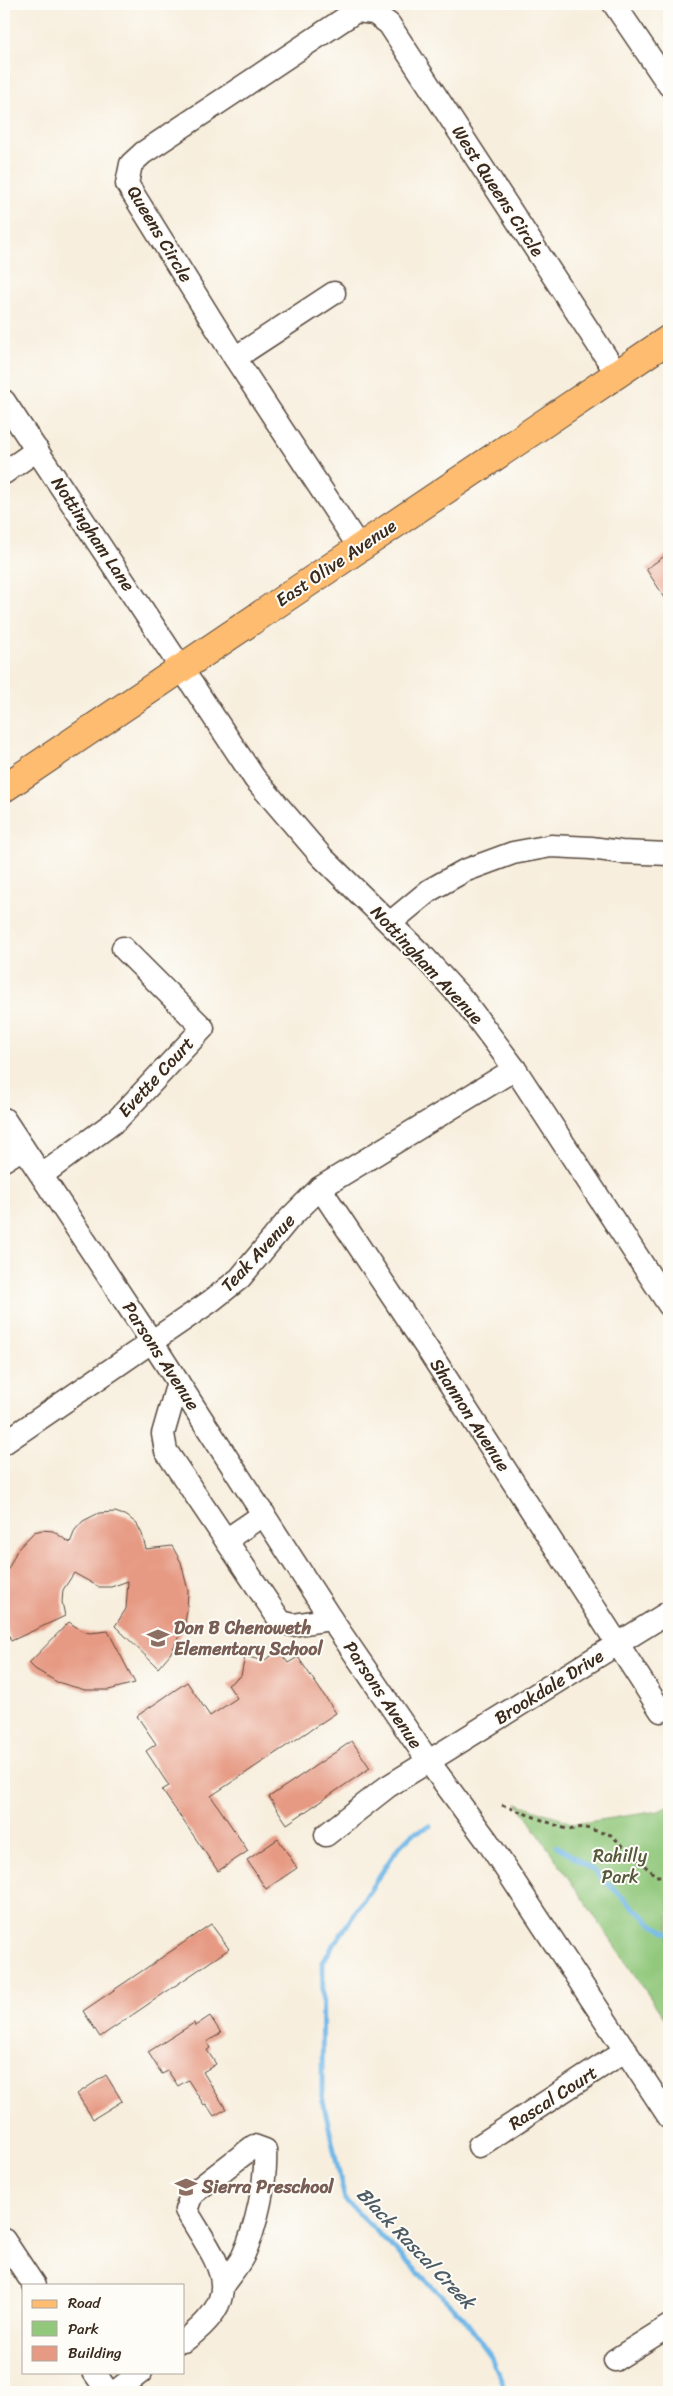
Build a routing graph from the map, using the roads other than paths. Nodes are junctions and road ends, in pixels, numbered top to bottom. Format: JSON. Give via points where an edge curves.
{"nodes":[{"id":1,"x":614,"y":4,"type":"edge"},
{"id":2,"x":374,"y":13,"type":"joint"},
{"id":3,"x":669,"y":85,"type":"edge"},
{"id":4,"x":334,"y":293,"type":"dead end"},
{"id":5,"x":669,"y":339,"type":"edge"},
{"id":6,"x":235,"y":358,"type":"junction"},
{"id":7,"x":617,"y":374,"type":"junction"},
{"id":8,"x":4,"y":401,"type":"edge"},
{"id":9,"x":37,"y":450,"type":"junction"},
{"id":10,"x":4,"y":473,"type":"edge"},
{"id":11,"x":359,"y":547,"type":"junction"},
{"id":12,"x":182,"y":668,"type":"junction"},
{"id":13,"x":4,"y":788,"type":"edge"},
{"id":14,"x":669,"y":854,"type":"edge"},
{"id":15,"x":390,"y":923,"type":"junction"},
{"id":16,"x":123,"y":948,"type":"dead end"},
{"id":17,"x":515,"y":1069,"type":"junction"},
{"id":18,"x":4,"y":1119,"type":"edge"},
{"id":19,"x":23,"y":1148,"type":"junction"},
{"id":20,"x":4,"y":1160,"type":"edge"},
{"id":21,"x":42,"y":1175,"type":"junction"},
{"id":22,"x":320,"y":1188,"type":"junction"},
{"id":23,"x":669,"y":1305,"type":"edge"},
{"id":24,"x":152,"y":1342,"type":"junction"},
{"id":25,"x":178,"y":1382,"type":"junction"},
{"id":26,"x":4,"y":1443,"type":"edge"},
{"id":27,"x":264,"y":1514,"type":"junction"},
{"id":28,"x":226,"y":1540,"type":"junction"},
{"id":29,"x":669,"y":1612,"type":"edge"},
{"id":30,"x":331,"y":1619,"type":"junction"},
{"id":31,"x":618,"y":1644,"type":"junction"},
{"id":32,"x":661,"y":1711,"type":"dead end"},
{"id":33,"x":429,"y":1762,"type":"junction"},
{"id":34,"x":326,"y":1835,"type":"dead end"},
{"id":35,"x":626,"y":2050,"type":"junction"},
{"id":36,"x":669,"y":2117,"type":"edge"},
{"id":37,"x":479,"y":2146,"type":"dead end"},
{"id":38,"x":4,"y":2240,"type":"edge"},
{"id":39,"x":33,"y":2284,"type":"edge"},
{"id":40,"x":223,"y":2285,"type":"junction"},
{"id":41,"x":669,"y":2326,"type":"edge"},
{"id":42,"x":187,"y":2338,"type":"edge"},
{"id":43,"x":615,"y":2360,"type":"dead end"},
{"id":44,"x":95,"y":2374,"type":"edge"},
{"id":45,"x":139,"y":2374,"type":"edge"},
{"id":46,"x":108,"y":2392,"type":"edge"},
{"id":47,"x":115,"y":2392,"type":"edge"}],
"edges":[{"from":1,"to":3,"type":"street"},
{"from":2,"to":6,"type":"street","name":"Queens Circle","via":[[356,11],[131,164],[127,184]]},
{"from":2,"to":7,"type":"street","name":"West Queens Circle","via":[[389,24]]},
{"from":4,"to":6,"type":"street"},
{"from":5,"to":7,"type":"main road","name":"East Olive Avenue"},
{"from":6,"to":11,"type":"street","name":"Queens Circle"},
{"from":7,"to":11,"type":"main road","name":"East Olive Avenue"},
{"from":8,"to":9,"type":"street","name":"Nottingham Lane"},
{"from":9,"to":10,"type":"street"},
{"from":9,"to":12,"type":"street","name":"Nottingham Lane"},
{"from":11,"to":12,"type":"main road","name":"East Olive Avenue"},
{"from":12,"to":13,"type":"main road","name":"East Olive Avenue"},
{"from":12,"to":15,"type":"street","name":"Nottingham Avenue","via":[[255,780],[322,857]]},
{"from":14,"to":15,"type":"street","via":[[551,846],[513,853],[464,871],[430,890]]},
{"from":15,"to":17,"type":"street","name":"Nottingham Avenue","via":[[465,1002]]},
{"from":16,"to":21,"type":"street","name":"Evette Court","via":[[203,1028],[117,1120]]},
{"from":17,"to":22,"type":"street","name":"Teak Avenue"},
{"from":17,"to":23,"type":"street","name":"Nottingham Avenue"},
{"from":18,"to":19,"type":"street","name":"Parsons Avenue"},
{"from":19,"to":20,"type":"street"},
{"from":19,"to":21,"type":"street","name":"Parsons Avenue"},
{"from":21,"to":24,"type":"street","name":"Parsons Avenue"},
{"from":22,"to":24,"type":"street","name":"Teak Avenue","via":[[288,1220],[240,1278]]},
{"from":22,"to":31,"type":"street","name":"Shannon Avenue"},
{"from":24,"to":25,"type":"street","name":"Parsons Avenue"},
{"from":24,"to":26,"type":"street","name":"Teak Avenue"},
{"from":25,"to":27,"type":"street","name":"Parsons Avenue"},
{"from":25,"to":28,"type":"street","via":[[162,1434],[166,1451]]},
{"from":27,"to":28,"type":"street"},
{"from":27,"to":30,"type":"street","name":"Parsons Avenue"},
{"from":28,"to":30,"type":"street","via":[[281,1622],[293,1625]]},
{"from":29,"to":31,"type":"street","name":"Brookdale Drive"},
{"from":30,"to":33,"type":"street","name":"Parsons Avenue"},
{"from":31,"to":32,"type":"street","name":"Shannon Avenue"},
{"from":31,"to":33,"type":"street","name":"Brookdale Drive"},
{"from":33,"to":34,"type":"street","name":"Brookdale Drive","via":[[387,1787]]},
{"from":33,"to":35,"type":"street","name":"Parsons Avenue","via":[[488,1842]]},
{"from":35,"to":36,"type":"street","name":"Parsons Avenue"},
{"from":35,"to":37,"type":"street","name":"Rascal Court"},
{"from":38,"to":39,"type":"street"},
{"from":40,"to":40,"type":"street","via":[[242,2257],[254,2225],[266,2166],[265,2150],[254,2146],[192,2194],[186,2210],[217,2263]]},
{"from":40,"to":42,"type":"street","via":[[214,2313]]},
{"from":41,"to":43,"type":"street"},
{"from":44,"to":46,"type":"street"},
{"from":45,"to":47,"type":"street"}]}
